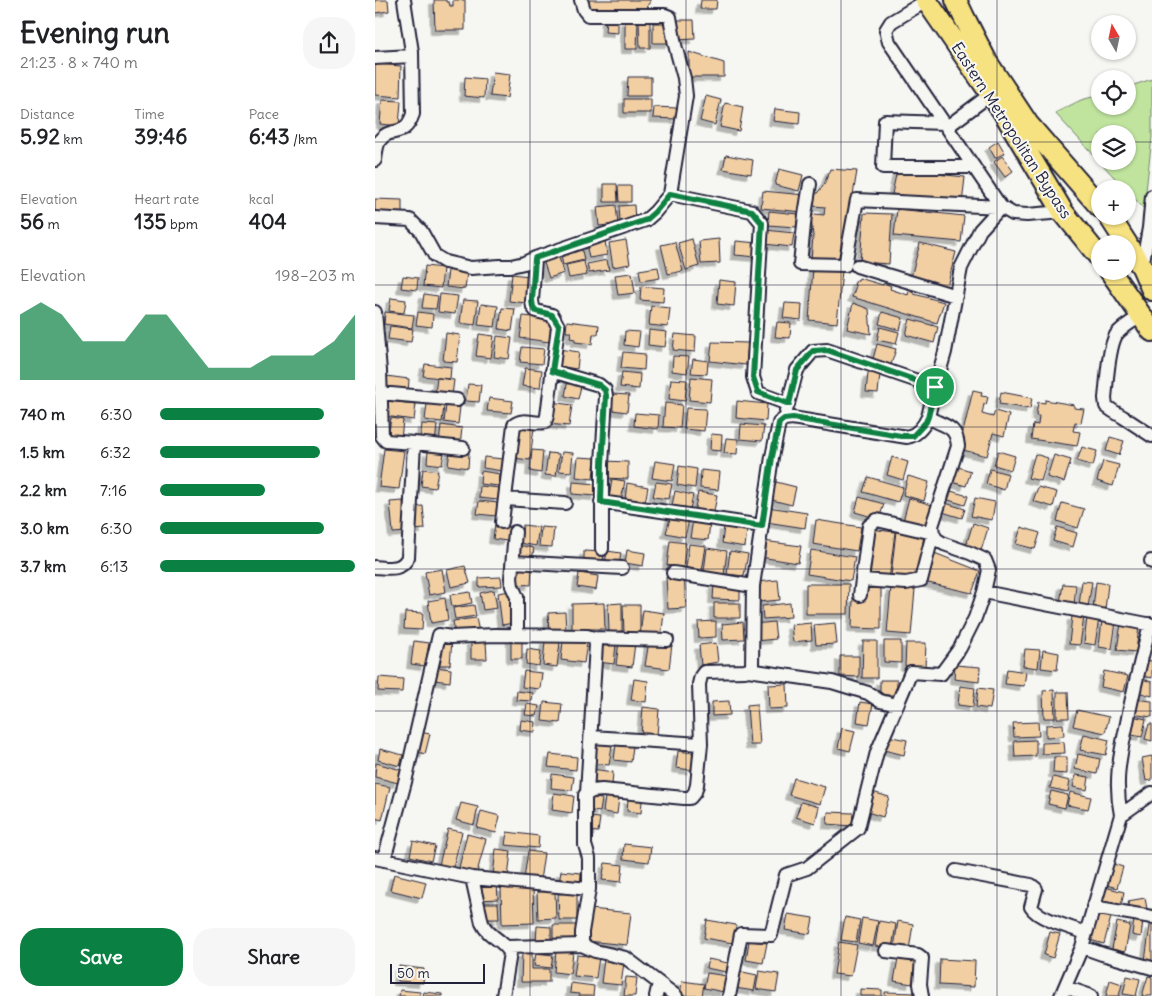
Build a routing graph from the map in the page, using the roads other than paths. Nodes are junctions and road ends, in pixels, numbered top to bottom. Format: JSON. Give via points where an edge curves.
{"nodes":[{"id":1,"x":404,"y":0,"type":"edge"},
{"id":2,"x":581,"y":0,"type":"edge"},
{"id":3,"x":926,"y":0,"type":"edge"},
{"id":4,"x":956,"y":0,"type":"edge"},
{"id":5,"x":412,"y":56,"type":"junction"},
{"id":6,"x":375,"y":58,"type":"edge"},
{"id":7,"x":991,"y":94,"type":"junction"},
{"id":8,"x":1010,"y":109,"type":"junction"},
{"id":9,"x":945,"y":125,"type":"junction"},
{"id":10,"x":375,"y":160,"type":"edge"},
{"id":11,"x":974,"y":167,"type":"junction"},
{"id":12,"x":809,"y":184,"type":"dead end"},
{"id":13,"x":670,"y":194,"type":"junction"},
{"id":14,"x":1091,"y":196,"type":"edge"},
{"id":15,"x":1152,"y":196,"type":"edge"},
{"id":16,"x":1001,"y":208,"type":"junction"},
{"id":17,"x":1063,"y":212,"type":"junction"},
{"id":18,"x":375,"y":218,"type":"edge"},
{"id":19,"x":1091,"y":247,"type":"edge"},
{"id":20,"x":535,"y":258,"type":"junction"},
{"id":21,"x":1136,"y":258,"type":"edge"},
{"id":22,"x":857,"y":266,"type":"dead end"},
{"id":23,"x":1142,"y":267,"type":"junction"},
{"id":24,"x":1116,"y":280,"type":"edge"},
{"id":25,"x":1152,"y":290,"type":"edge"},
{"id":26,"x":956,"y":296,"type":"junction"},
{"id":27,"x":375,"y":312,"type":"edge"},
{"id":28,"x":1147,"y":324,"type":"edge"},
{"id":29,"x":552,"y":371,"type":"junction"},
{"id":30,"x":935,"y":387,"type":"junction"},
{"id":31,"x":380,"y":393,"type":"junction"},
{"id":32,"x":457,"y":400,"type":"dead end"},
{"id":33,"x":789,"y":404,"type":"junction"},
{"id":34,"x":928,"y":417,"type":"junction"},
{"id":35,"x":784,"y":419,"type":"junction"},
{"id":36,"x":1152,"y":436,"type":"edge"},
{"id":37,"x":414,"y":443,"type":"junction"},
{"id":38,"x":463,"y":448,"type":"dead end"},
{"id":39,"x":505,"y":499,"type":"junction"},
{"id":40,"x":601,"y":502,"type":"junction"},
{"id":41,"x":565,"y":503,"type":"dead end"},
{"id":42,"x":501,"y":522,"type":"dead end"},
{"id":43,"x":762,"y":526,"type":"junction"},
{"id":44,"x":515,"y":532,"type":"dead end"},
{"id":45,"x":933,"y":533,"type":"junction"},
{"id":46,"x":601,"y":549,"type":"dead end"},
{"id":47,"x":513,"y":562,"type":"junction"},
{"id":48,"x":375,"y":568,"type":"edge"},
{"id":49,"x":622,"y":568,"type":"dead end"},
{"id":50,"x":673,"y":573,"type":"dead end"},
{"id":51,"x":862,"y":580,"type":"junction"},
{"id":52,"x":753,"y":586,"type":"junction"},
{"id":53,"x":984,"y":592,"type":"junction"},
{"id":54,"x":860,"y":595,"type":"dead end"},
{"id":55,"x":1151,"y":625,"type":"edge"},
{"id":56,"x":517,"y":635,"type":"junction"},
{"id":57,"x":594,"y":638,"type":"junction"},
{"id":58,"x":667,"y":640,"type":"dead end"},
{"id":59,"x":749,"y":670,"type":"junction"},
{"id":60,"x":897,"y":705,"type":"junction"},
{"id":61,"x":591,"y":737,"type":"junction"},
{"id":62,"x":701,"y":744,"type":"junction"},
{"id":63,"x":587,"y":793,"type":"junction"},
{"id":64,"x":1152,"y":794,"type":"edge"},
{"id":65,"x":1121,"y":815,"type":"junction"},
{"id":66,"x":379,"y":859,"type":"edge"},
{"id":67,"x":957,"y":872,"type":"dead end"},
{"id":68,"x":472,"y":878,"type":"junction"},
{"id":69,"x":589,"y":889,"type":"junction"},
{"id":70,"x":1093,"y":907,"type":"junction"},
{"id":71,"x":1152,"y":917,"type":"edge"},
{"id":72,"x":1086,"y":933,"type":"junction"},
{"id":73,"x":582,"y":946,"type":"junction"},
{"id":74,"x":1082,"y":946,"type":"junction"},
{"id":75,"x":507,"y":947,"type":"junction"},
{"id":76,"x":886,"y":951,"type":"dead end"},
{"id":77,"x":1152,"y":968,"type":"edge"},
{"id":78,"x":658,"y":990,"type":"edge"},
{"id":79,"x":1063,"y":992,"type":"edge"},
{"id":80,"x":503,"y":996,"type":"edge"},
{"id":81,"x":676,"y":996,"type":"edge"},
{"id":82,"x":729,"y":996,"type":"edge"},
{"id":83,"x":922,"y":996,"type":"edge"},
{"id":84,"x":1091,"y":996,"type":"edge"}],
"edges":[{"from":1,"to":5,"type":"street"},
{"from":2,"to":13,"type":"street","via":[[588,15],[670,17],[686,96]]},
{"from":3,"to":7,"type":"main road","name":"Eastern Metropolitan Bypass"},
{"from":3,"to":9,"type":"street","via":[[891,22],[886,30],[889,42]]},
{"from":4,"to":8,"type":"main road"},
{"from":5,"to":6,"type":"street"},
{"from":5,"to":10,"type":"street","via":[[413,114],[410,123],[405,129],[386,135],[379,141]]},
{"from":7,"to":8,"type":"main road","name":"Eastern Metropolitan Bypass"},
{"from":7,"to":9,"type":"street"},
{"from":8,"to":14,"type":"main road","via":[[1029,124]]},
{"from":8,"to":17,"type":"main road","name":"Eastern Metropolitan Bypass"},
{"from":9,"to":11,"type":"street"},
{"from":9,"to":11,"type":"street","via":[[885,120],[883,167]]},
{"from":11,"to":16,"type":"street"},
{"from":12,"to":16,"type":"street","via":[[800,264],[845,265],[857,200]]},
{"from":13,"to":20,"type":"street","via":[[646,220]]},
{"from":13,"to":33,"type":"street","via":[[752,211],[762,223],[753,377],[758,392]]},
{"from":15,"to":23,"type":"street"},
{"from":16,"to":17,"type":"street","via":[[1013,214],[1027,215]]},
{"from":16,"to":26,"type":"street","via":[[980,230],[961,268]]},
{"from":17,"to":19,"type":"main road","name":"Eastern Metropolitan Bypass"},
{"from":18,"to":20,"type":"street","via":[[410,220],[421,231],[435,256],[457,266],[511,266]]},
{"from":20,"to":29,"type":"street","via":[[533,307],[536,311],[552,315],[559,326]]},
{"from":21,"to":23,"type":"main road"},
{"from":22,"to":26,"type":"street"},
{"from":23,"to":25,"type":"main road"},
{"from":24,"to":28,"type":"main road"},
{"from":26,"to":30,"type":"street"},
{"from":27,"to":31,"type":"street"},
{"from":28,"to":36,"type":"street","via":[[1126,325],[1117,334],[1112,346],[1105,398],[1106,406]]},
{"from":29,"to":39,"type":"street","via":[[545,422],[539,424],[524,420],[514,425]]},
{"from":29,"to":40,"type":"street","via":[[599,385],[605,390]]},
{"from":30,"to":33,"type":"street","via":[[827,350],[813,351],[797,370]]},
{"from":30,"to":34,"type":"street"},
{"from":31,"to":32,"type":"street"},
{"from":31,"to":37,"type":"street","via":[[382,436],[386,440]]},
{"from":33,"to":35,"type":"street"},
{"from":34,"to":35,"type":"street","via":[[913,436],[907,437]]},
{"from":34,"to":45,"type":"street","via":[[951,428],[958,446],[932,526]]},
{"from":35,"to":43,"type":"street","via":[[778,427]]},
{"from":37,"to":38,"type":"street"},
{"from":37,"to":48,"type":"street","via":[[408,557],[400,566]]},
{"from":39,"to":41,"type":"street"},
{"from":39,"to":42,"type":"street"},
{"from":40,"to":43,"type":"street"},
{"from":40,"to":46,"type":"street"},
{"from":43,"to":52,"type":"street"},
{"from":44,"to":47,"type":"street"},
{"from":45,"to":51,"type":"street","via":[[921,580],[906,583]]},
{"from":45,"to":51,"type":"street","via":[[877,520],[869,526]]},
{"from":45,"to":53,"type":"street","via":[[944,544],[985,560],[989,570]]},
{"from":47,"to":49,"type":"street"},
{"from":47,"to":56,"type":"street"},
{"from":50,"to":52,"type":"street"},
{"from":51,"to":54,"type":"street"},
{"from":52,"to":59,"type":"street","via":[[753,664]]},
{"from":53,"to":55,"type":"street"},
{"from":53,"to":60,"type":"street","via":[[960,648],[941,674],[911,672]]},
{"from":55,"to":65,"type":"street","via":[[1118,766]]},
{"from":56,"to":57,"type":"street"},
{"from":56,"to":66,"type":"street","via":[[439,635],[405,782]]},
{"from":57,"to":58,"type":"street"},
{"from":57,"to":61,"type":"street"},
{"from":59,"to":60,"type":"street","via":[[831,682],[868,693],[880,702]]},
{"from":59,"to":62,"type":"street","via":[[704,672],[701,676]]},
{"from":60,"to":82,"type":"street","via":[[877,752],[858,828],[807,868],[786,875],[771,935],[741,934]]},
{"from":61,"to":62,"type":"street"},
{"from":61,"to":63,"type":"street"},
{"from":62,"to":63,"type":"street","via":[[697,785],[690,798],[602,790]]},
{"from":63,"to":69,"type":"street","via":[[584,799]]},
{"from":64,"to":65,"type":"street"},
{"from":65,"to":70,"type":"street"},
{"from":66,"to":68,"type":"street"},
{"from":67,"to":72,"type":"street","via":[[1031,884],[1036,888],[1031,907],[1034,912]]},
{"from":68,"to":69,"type":"street"},
{"from":68,"to":75,"type":"street","via":[[485,929]]},
{"from":69,"to":73,"type":"street"},
{"from":70,"to":71,"type":"street"},
{"from":70,"to":72,"type":"street"},
{"from":72,"to":74,"type":"street"},
{"from":73,"to":75,"type":"street"},
{"from":73,"to":78,"type":"street","via":[[626,958]]},
{"from":74,"to":77,"type":"street"},
{"from":74,"to":79,"type":"street"},
{"from":75,"to":80,"type":"street","via":[[511,952]]},
{"from":76,"to":83,"type":"street","via":[[922,958]]},
{"from":78,"to":81,"type":"street"},
{"from":79,"to":84,"type":"street"}]}
